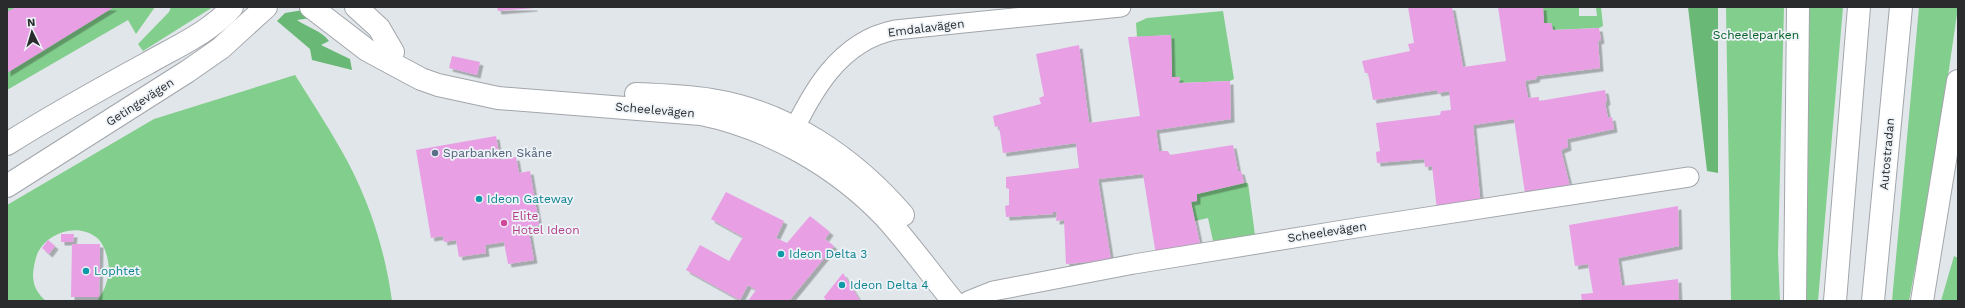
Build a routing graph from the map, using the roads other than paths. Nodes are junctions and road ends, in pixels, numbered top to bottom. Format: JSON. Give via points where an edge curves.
{"nodes":[{"id":1,"x":232,"y":7,"type":"edge"},
{"id":2,"x":266,"y":7,"type":"edge"},
{"id":3,"x":311,"y":7,"type":"edge"},
{"id":4,"x":337,"y":7,"type":"edge"},
{"id":5,"x":356,"y":7,"type":"edge"},
{"id":6,"x":1121,"y":7,"type":"edge"},
{"id":7,"x":1798,"y":7,"type":"edge"},
{"id":8,"x":1859,"y":7,"type":"edge"},
{"id":9,"x":1901,"y":7,"type":"edge"},
{"id":10,"x":393,"y":52,"type":"junction"},
{"id":11,"x":1958,"y":81,"type":"edge"},
{"id":12,"x":791,"y":137,"type":"junction"},
{"id":13,"x":7,"y":144,"type":"edge"},
{"id":14,"x":1689,"y":177,"type":"dead end"},
{"id":15,"x":7,"y":186,"type":"edge"},
{"id":16,"x":954,"y":301,"type":"edge"},
{"id":17,"x":968,"y":301,"type":"edge"},
{"id":18,"x":1796,"y":301,"type":"edge"},
{"id":19,"x":1835,"y":301,"type":"edge"},
{"id":20,"x":1874,"y":301,"type":"edge"},
{"id":21,"x":1922,"y":301,"type":"edge"}],
"edges":[{"from":1,"to":13,"type":"main road","via":[[213,24],[176,47]]},
{"from":2,"to":15,"type":"main road","name":"Getingevägen","via":[[221,48],[188,71]]},
{"from":3,"to":12,"type":"main road","name":"Scheelevägen","via":[[367,50],[421,79],[438,85],[498,98],[701,114],[754,130]]},
{"from":4,"to":10,"type":"main road","name":"Scheelevägen","via":[[366,36]]},
{"from":5,"to":10,"type":"main road","via":[[379,28]]},
{"from":6,"to":12,"type":"street","name":"Emdalavägen","via":[[883,32],[853,47],[839,60],[820,84]]},
{"from":7,"to":18,"type":"main road"},
{"from":8,"to":19,"type":"main road"},
{"from":9,"to":20,"type":"main road","name":"Autostradan"},
{"from":10,"to":12,"type":"main road","name":"Scheelevägen","via":[[415,65],[477,82],[545,90],[714,100],[761,113]]},
{"from":11,"to":21,"type":"main road"},
{"from":12,"to":16,"type":"main road","name":"Scheelevägen","via":[[884,216]]},
{"from":14,"to":17,"type":"street","name":"Scheelevägen","via":[[1149,262],[993,291]]}]}
